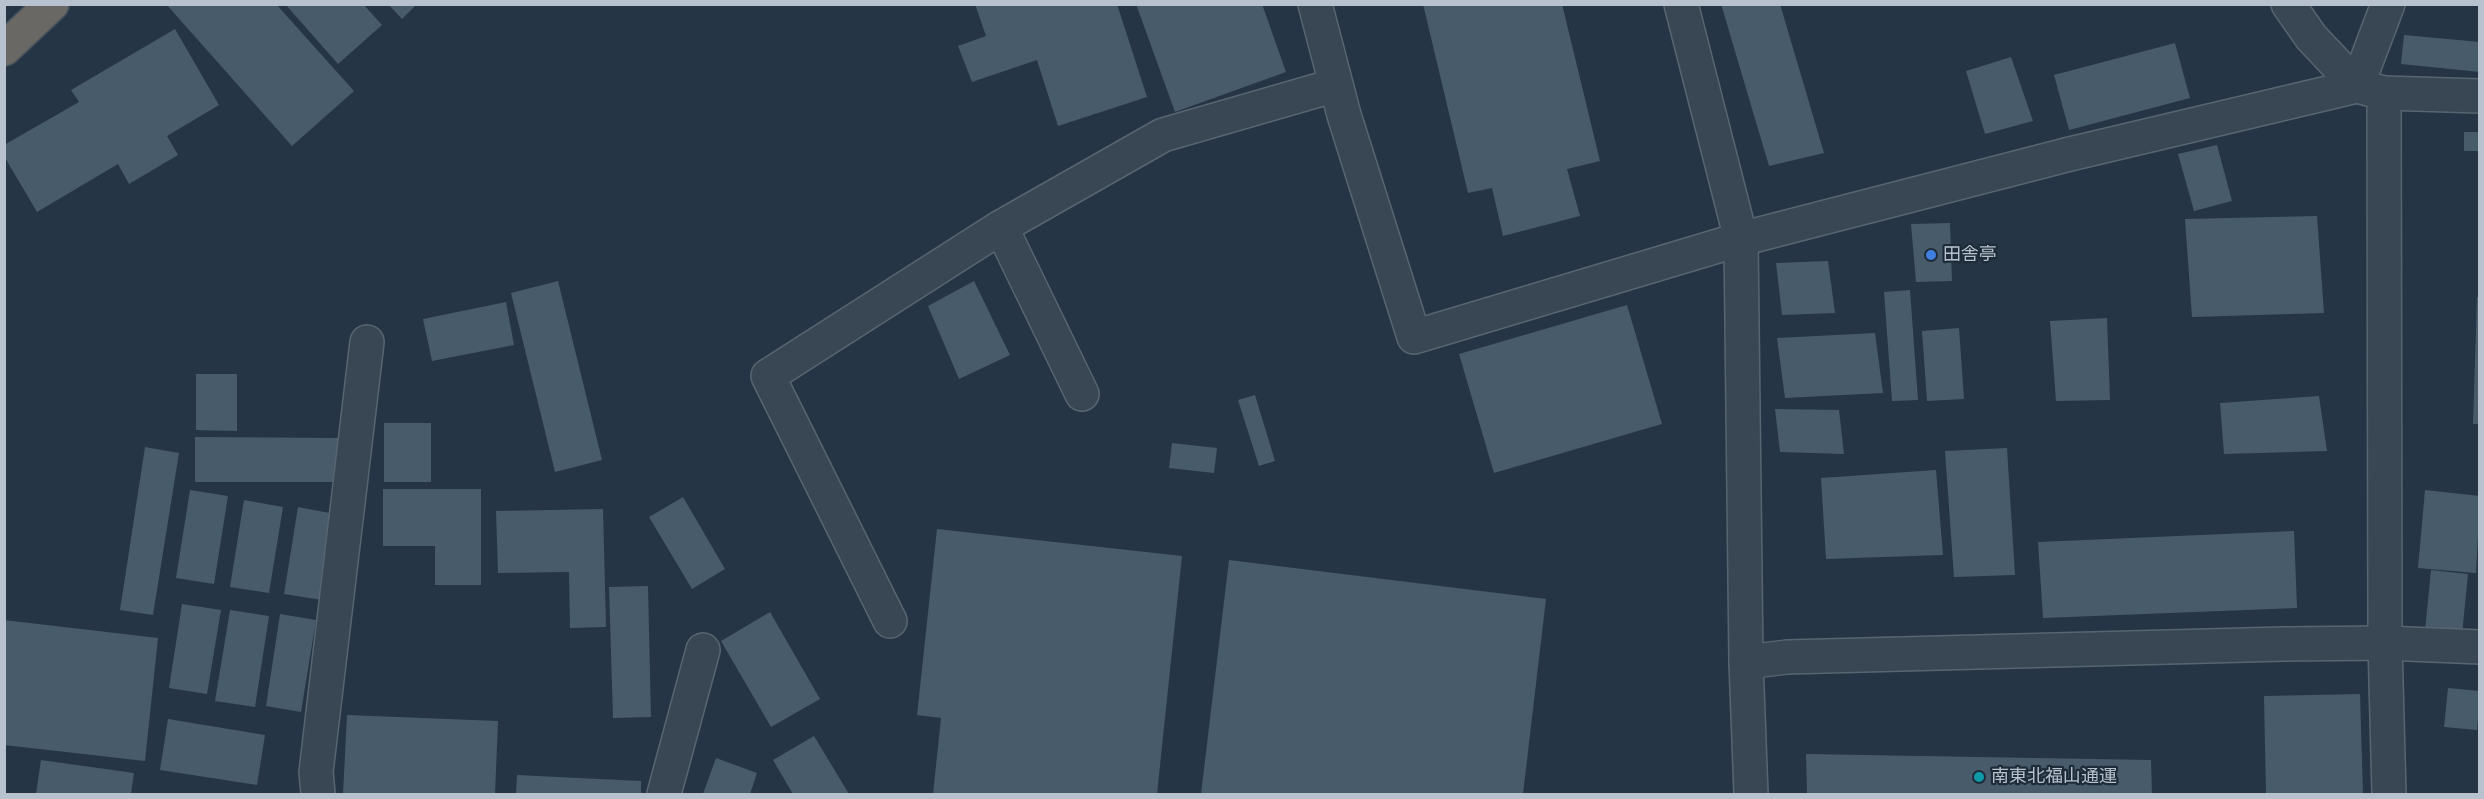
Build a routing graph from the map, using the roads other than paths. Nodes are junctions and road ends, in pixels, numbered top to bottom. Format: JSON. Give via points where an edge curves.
{"nodes":[{"id":1,"x":52,"y":4,"type":"edge"},
{"id":2,"x":1315,"y":4,"type":"edge"},
{"id":3,"x":1681,"y":4,"type":"edge"},
{"id":4,"x":2288,"y":4,"type":"edge"},
{"id":5,"x":2388,"y":4,"type":"edge"},
{"id":6,"x":4,"y":49,"type":"edge"},
{"id":7,"x":1336,"y":85,"type":"junction"},
{"id":8,"x":2370,"y":89,"type":"junction"},
{"id":9,"x":2480,"y":96,"type":"edge"},
{"id":10,"x":1001,"y":227,"type":"junction"},
{"id":11,"x":1741,"y":239,"type":"junction"},
{"id":12,"x":367,"y":342,"type":"dead end"},
{"id":13,"x":1082,"y":394,"type":"dead end"},
{"id":14,"x":890,"y":621,"type":"dead end"},
{"id":15,"x":2385,"y":643,"type":"junction"},
{"id":16,"x":2480,"y":647,"type":"edge"},
{"id":17,"x":703,"y":650,"type":"dead end"},
{"id":18,"x":1746,"y":662,"type":"junction"},
{"id":19,"x":318,"y":795,"type":"edge"},
{"id":20,"x":664,"y":795,"type":"edge"},
{"id":21,"x":1751,"y":795,"type":"edge"},
{"id":22,"x":2389,"y":795,"type":"edge"}],
"edges":[{"from":1,"to":6,"type":"highway"},
{"from":2,"to":7,"type":"street"},
{"from":3,"to":11,"type":"street"},
{"from":4,"to":8,"type":"street","via":[[2311,37]]},
{"from":5,"to":8,"type":"street"},
{"from":7,"to":10,"type":"street","via":[[1163,135]]},
{"from":7,"to":11,"type":"street","via":[[1414,338]]},
{"from":8,"to":9,"type":"street"},
{"from":8,"to":11,"type":"street","via":[[2070,154]]},
{"from":8,"to":15,"type":"street"},
{"from":10,"to":13,"type":"street"},
{"from":10,"to":14,"type":"street","via":[[768,376]]},
{"from":11,"to":18,"type":"street"},
{"from":12,"to":19,"type":"street","via":[[316,772]]},
{"from":15,"to":16,"type":"street"},
{"from":15,"to":18,"type":"street","via":[[1787,657]]},
{"from":15,"to":22,"type":"street"},
{"from":17,"to":20,"type":"street"},
{"from":18,"to":21,"type":"street"}]}
